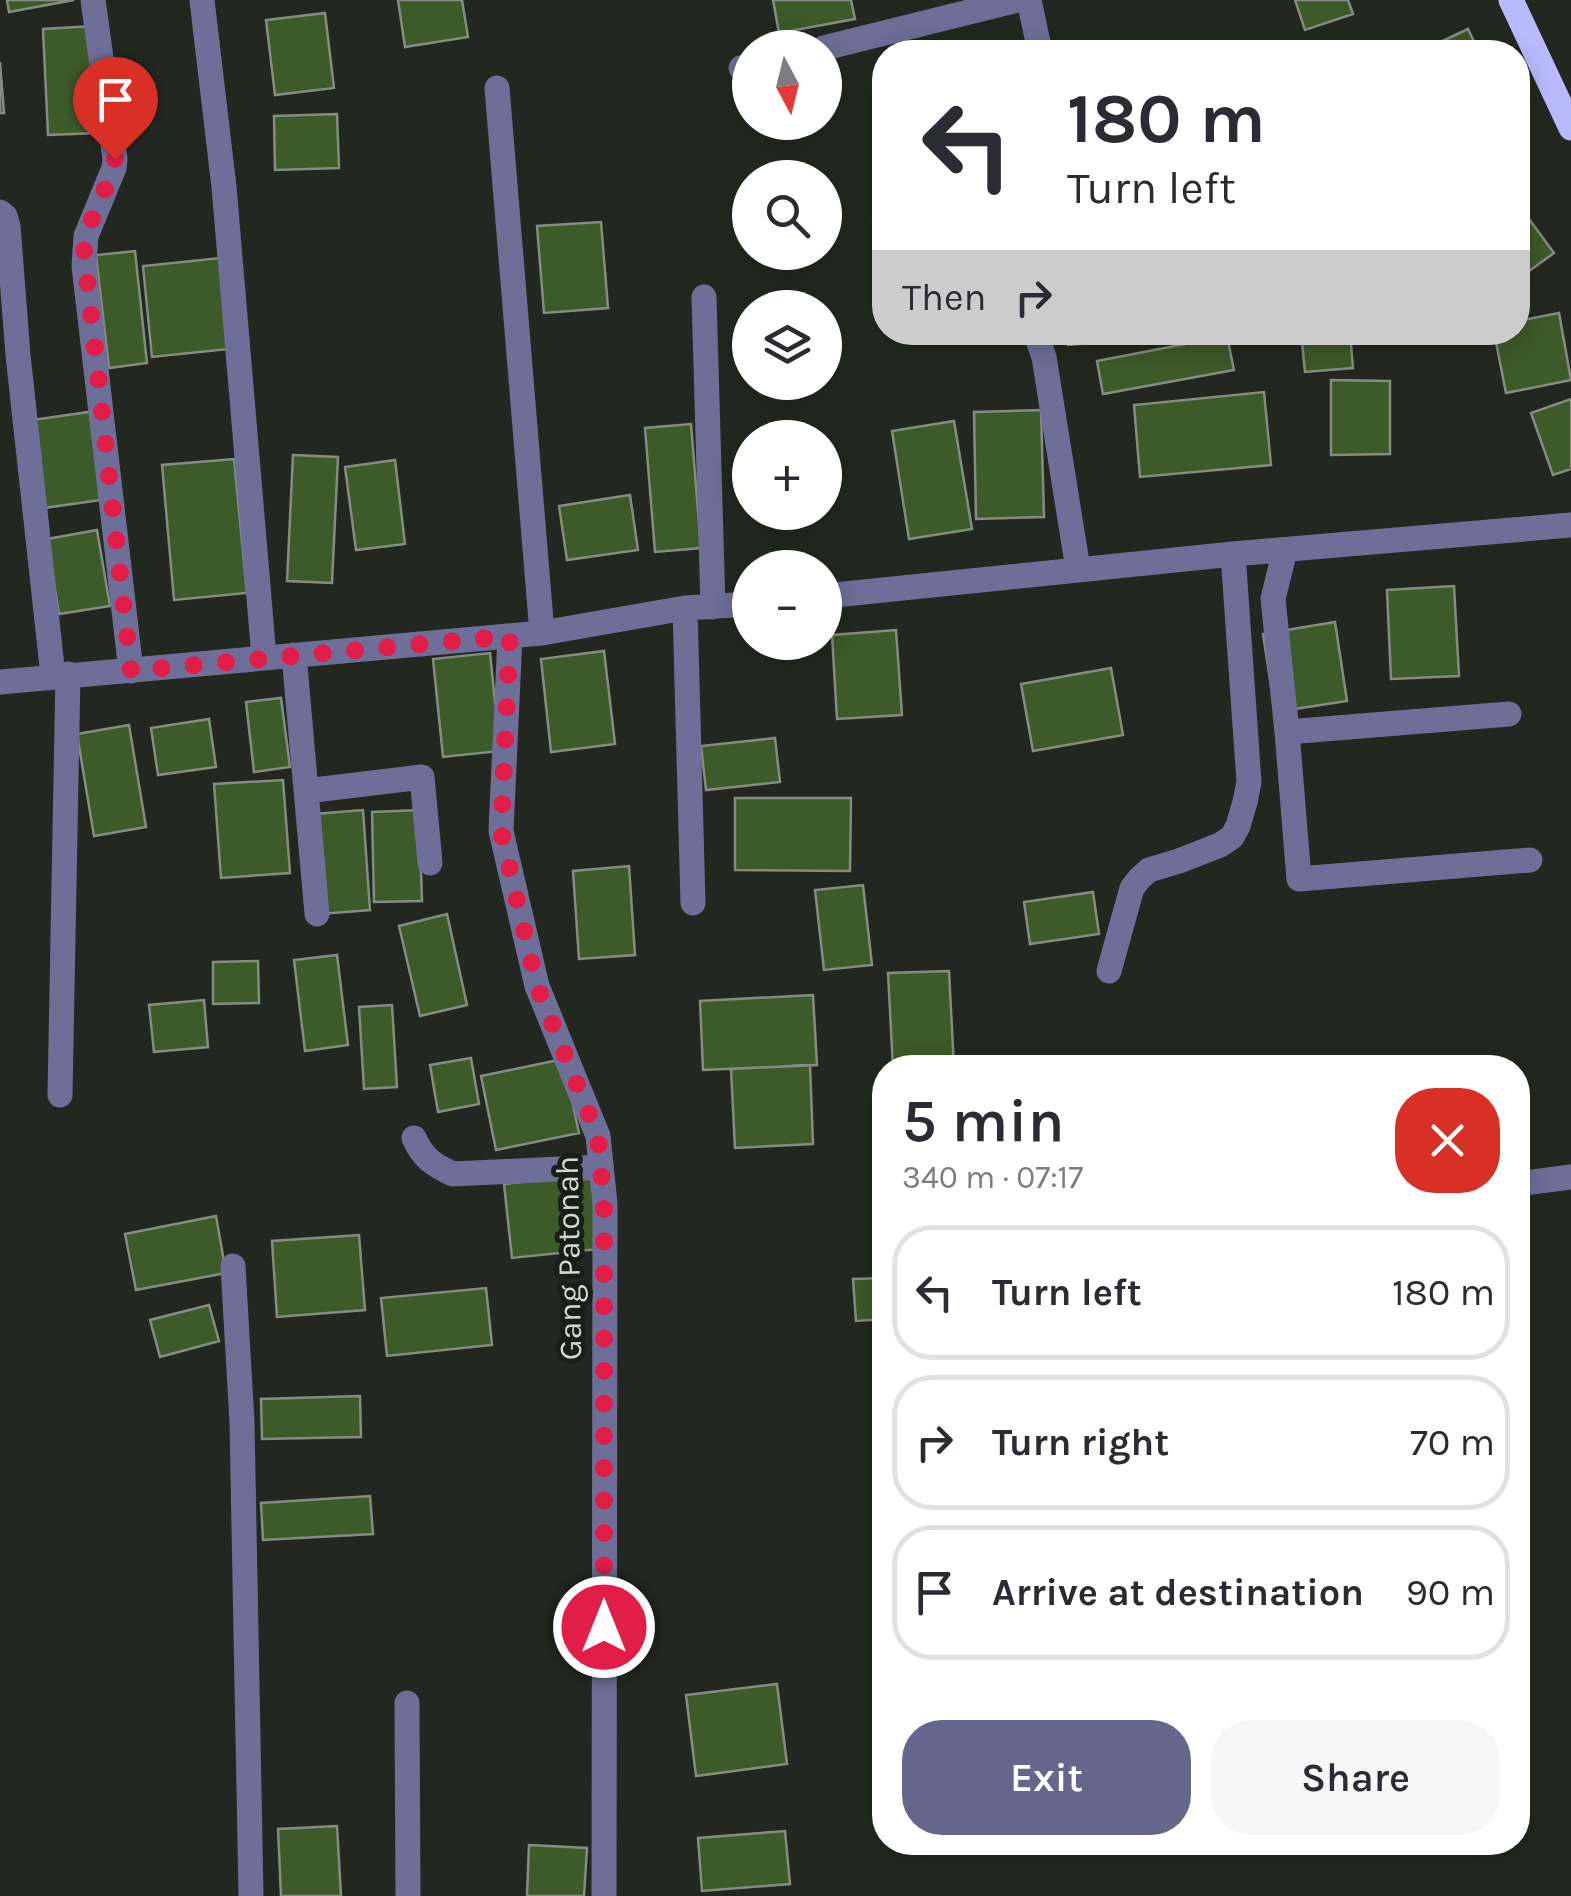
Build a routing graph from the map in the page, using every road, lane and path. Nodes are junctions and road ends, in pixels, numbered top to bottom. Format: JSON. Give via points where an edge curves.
{"nodes":[{"id":1,"x":93,"y":0,"type":"edge"},
{"id":2,"x":202,"y":0,"type":"edge"},
{"id":3,"x":1017,"y":0,"type":"edge"},
{"id":4,"x":1029,"y":0,"type":"edge"},
{"id":5,"x":1512,"y":0,"type":"edge"},
{"id":6,"x":1037,"y":40,"type":"edge"},
{"id":7,"x":842,"y":44,"type":"edge"},
{"id":8,"x":497,"y":88,"type":"dead end"},
{"id":9,"x":1571,"y":128,"type":"edge"},
{"id":10,"x":0,"y":212,"type":"edge"},
{"id":11,"x":704,"y":297,"type":"dead end"},
{"id":12,"x":1040,"y":345,"type":"edge"},
{"id":13,"x":1571,"y":524,"type":"edge"},
{"id":14,"x":1285,"y":550,"type":"junction"},
{"id":15,"x":1233,"y":554,"type":"junction"},
{"id":16,"x":1078,"y":570,"type":"junction"},
{"id":17,"x":842,"y":594,"type":"edge"},
{"id":18,"x":732,"y":606,"type":"edge"},
{"id":19,"x":685,"y":608,"type":"junction"},
{"id":20,"x":714,"y":608,"type":"junction"},
{"id":21,"x":542,"y":633,"type":"junction"},
{"id":22,"x":510,"y":636,"type":"junction"},
{"id":23,"x":294,"y":655,"type":"junction"},
{"id":24,"x":264,"y":657,"type":"junction"},
{"id":25,"x":131,"y":671,"type":"junction"},
{"id":26,"x":60,"y":675,"type":"junction"},
{"id":27,"x":0,"y":682,"type":"edge"},
{"id":28,"x":1509,"y":714,"type":"dead end"},
{"id":29,"x":1287,"y":732,"type":"junction"},
{"id":30,"x":306,"y":791,"type":"junction"},
{"id":31,"x":1530,"y":860,"type":"dead end"},
{"id":32,"x":430,"y":862,"type":"dead end"},
{"id":33,"x":693,"y":902,"type":"dead end"},
{"id":34,"x":317,"y":914,"type":"dead end"},
{"id":35,"x":1109,"y":972,"type":"dead end"},
{"id":36,"x":60,"y":1095,"type":"dead end"},
{"id":37,"x":414,"y":1138,"type":"dead end"},
{"id":38,"x":600,"y":1167,"type":"junction"},
{"id":39,"x":1571,"y":1178,"type":"edge"},
{"id":40,"x":1530,"y":1183,"type":"edge"},
{"id":41,"x":233,"y":1266,"type":"dead end"},
{"id":42,"x":407,"y":1703,"type":"dead end"},
{"id":43,"x":252,"y":1896,"type":"edge"},
{"id":44,"x":408,"y":1896,"type":"edge"},
{"id":45,"x":604,"y":1896,"type":"edge"}],
"edges":[{"from":1,"to":25,"type":"street","via":[[115,159],[86,236],[84,266]]},
{"from":2,"to":24,"type":"street"},
{"from":3,"to":7,"type":"street"},
{"from":4,"to":6,"type":"street"},
{"from":5,"to":9,"type":"main road"},
{"from":8,"to":21,"type":"street"},
{"from":10,"to":26,"type":"street","via":[[8,226]]},
{"from":11,"to":20,"type":"street"},
{"from":12,"to":16,"type":"street"},
{"from":13,"to":14,"type":"street"},
{"from":14,"to":15,"type":"street"},
{"from":14,"to":29,"type":"street","via":[[1272,599]]},
{"from":15,"to":16,"type":"street"},
{"from":15,"to":35,"type":"street","via":[[1249,782],[1238,826],[1220,844],[1140,878]]},
{"from":16,"to":17,"type":"street"},
{"from":18,"to":20,"type":"street"},
{"from":19,"to":20,"type":"street"},
{"from":19,"to":21,"type":"street"},
{"from":19,"to":33,"type":"street"},
{"from":21,"to":22,"type":"street"},
{"from":22,"to":23,"type":"street"},
{"from":22,"to":38,"type":"street","name":"Gang Patonah","via":[[501,831],[537,986],[598,1136]]},
{"from":23,"to":24,"type":"street"},
{"from":23,"to":30,"type":"street"},
{"from":24,"to":25,"type":"street"},
{"from":25,"to":26,"type":"street"},
{"from":26,"to":27,"type":"street"},
{"from":26,"to":36,"type":"street"},
{"from":28,"to":29,"type":"street"},
{"from":29,"to":31,"type":"street","via":[[1299,879]]},
{"from":30,"to":32,"type":"street","via":[[422,777]]},
{"from":30,"to":34,"type":"street"},
{"from":37,"to":38,"type":"street","via":[[432,1164],[453,1174]]},
{"from":38,"to":45,"type":"street","name":"Gang Patonah"},
{"from":39,"to":40,"type":"street"},
{"from":41,"to":43,"type":"street"},
{"from":42,"to":44,"type":"street"}]}
